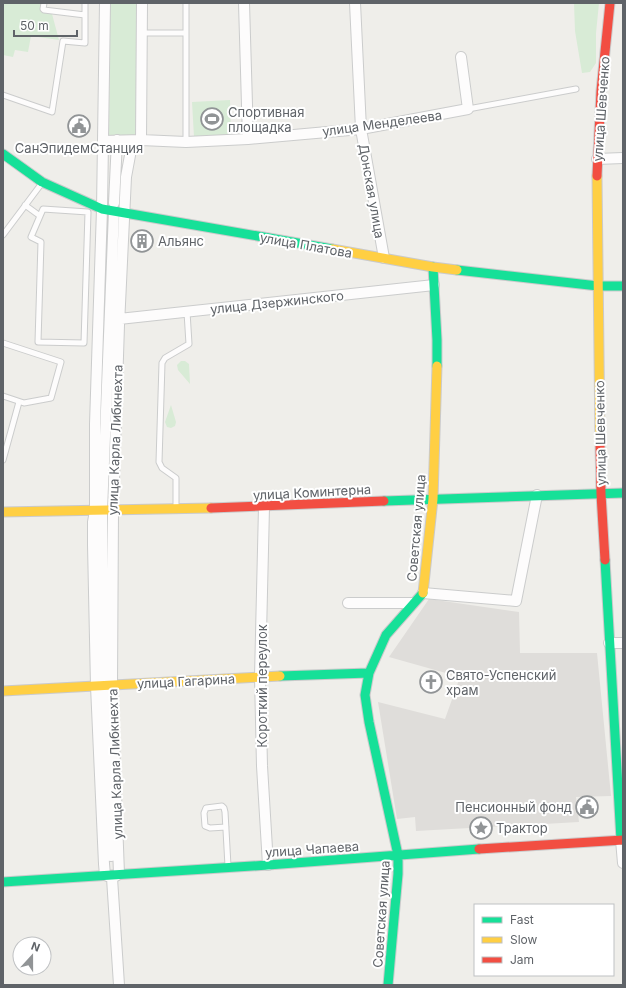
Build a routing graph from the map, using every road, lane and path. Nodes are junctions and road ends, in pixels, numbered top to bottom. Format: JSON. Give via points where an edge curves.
{"nodes":[{"id":1,"x":44,"y":3,"type":"edge"},
{"id":2,"x":85,"y":3,"type":"edge"},
{"id":3,"x":105,"y":3,"type":"edge"},
{"id":4,"x":142,"y":3,"type":"edge"},
{"id":5,"x":186,"y":3,"type":"edge"},
{"id":6,"x":244,"y":3,"type":"edge"},
{"id":7,"x":355,"y":3,"type":"edge"},
{"id":8,"x":610,"y":3,"type":"edge"},
{"id":9,"x":85,"y":15,"type":"junction"},
{"id":10,"x":141,"y":33,"type":"junction"},
{"id":11,"x":186,"y":33,"type":"junction"},
{"id":12,"x":461,"y":57,"type":"dead end"},
{"id":13,"x":576,"y":89,"type":"dead end"},
{"id":14,"x":3,"y":95,"type":"edge"},
{"id":15,"x":468,"y":109,"type":"junction"},
{"id":16,"x":361,"y":129,"type":"junction"},
{"id":17,"x":248,"y":139,"type":"junction"},
{"id":18,"x":117,"y":140,"type":"junction"},
{"id":19,"x":141,"y":140,"type":"junction"},
{"id":20,"x":103,"y":141,"type":"junction"},
{"id":21,"x":186,"y":142,"type":"junction"},
{"id":22,"x":3,"y":154,"type":"edge"},
{"id":23,"x":623,"y":158,"type":"edge"},
{"id":24,"x":597,"y":159,"type":"junction"},
{"id":25,"x":42,"y":182,"type":"junction"},
{"id":26,"x":102,"y":204,"type":"junction"},
{"id":27,"x":25,"y":205,"type":"junction"},
{"id":28,"x":114,"y":207,"type":"junction"},
{"id":29,"x":125,"y":209,"type":"junction"},
{"id":30,"x":40,"y":216,"type":"junction"},
{"id":31,"x":3,"y":235,"type":"edge"},
{"id":32,"x":384,"y":258,"type":"junction"},
{"id":33,"x":433,"y":267,"type":"junction"},
{"id":34,"x":434,"y":285,"type":"junction"},
{"id":35,"x":598,"y":286,"type":"junction"},
{"id":36,"x":623,"y":286,"type":"edge"},
{"id":37,"x":187,"y":312,"type":"junction"},
{"id":38,"x":119,"y":319,"type":"junction"},
{"id":39,"x":3,"y":343,"type":"edge"},
{"id":40,"x":3,"y":396,"type":"edge"},
{"id":41,"x":19,"y":402,"type":"junction"},
{"id":42,"x":3,"y":460,"type":"edge"},
{"id":43,"x":623,"y":493,"type":"edge"},
{"id":44,"x":601,"y":494,"type":"junction"},
{"id":45,"x":537,"y":495,"type":"junction"},
{"id":46,"x":434,"y":499,"type":"junction"},
{"id":47,"x":264,"y":507,"type":"junction"},
{"id":48,"x":176,"y":509,"type":"junction"},
{"id":49,"x":103,"y":511,"type":"junction"},
{"id":50,"x":3,"y":512,"type":"edge"},
{"id":51,"x":423,"y":592,"type":"junction"},
{"id":52,"x":413,"y":603,"type":"junction"},
{"id":53,"x":348,"y":604,"type":"dead end"},
{"id":54,"x":623,"y":643,"type":"edge"},
{"id":55,"x":609,"y":644,"type":"junction"},
{"id":56,"x":369,"y":673,"type":"junction"},
{"id":57,"x":260,"y":677,"type":"junction"},
{"id":58,"x":104,"y":686,"type":"junction"},
{"id":59,"x":3,"y":691,"type":"edge"},
{"id":60,"x":226,"y":827,"type":"junction"},
{"id":61,"x":622,"y":840,"type":"edge"},
{"id":62,"x":398,"y":855,"type":"junction"},
{"id":63,"x":623,"y":863,"type":"edge"},
{"id":64,"x":268,"y":865,"type":"junction"},
{"id":65,"x":228,"y":868,"type":"junction"},
{"id":66,"x":112,"y":875,"type":"junction"},
{"id":67,"x":3,"y":882,"type":"edge"},
{"id":68,"x":119,"y":985,"type":"edge"},
{"id":69,"x":388,"y":985,"type":"edge"}],
"edges":[{"from":1,"to":9,"type":"lane","via":[[44,10]]},
{"from":2,"to":9,"type":"lane"},
{"from":3,"to":20,"type":"street","name":"улица Карла Либкнехта"},
{"from":4,"to":10,"type":"street"},
{"from":5,"to":11,"type":"lane"},
{"from":6,"to":17,"type":"street"},
{"from":7,"to":16,"type":"street","name":"Донская улица"},
{"from":8,"to":24,"type":"street","name":"улица Шевченко"},
{"from":9,"to":14,"type":"lane","via":[[85,43],[63,41],[52,112]]},
{"from":10,"to":11,"type":"lane"},
{"from":10,"to":19,"type":"street"},
{"from":11,"to":21,"type":"lane"},
{"from":12,"to":15,"type":"street"},
{"from":13,"to":15,"type":"lane","name":"улица Менделеева"},
{"from":15,"to":16,"type":"street","name":"улица Менделеева"},
{"from":16,"to":17,"type":"street","name":"улица Менделеева"},
{"from":16,"to":32,"type":"street","name":"Донская улица"},
{"from":17,"to":21,"type":"street","name":"улица Менделеева"},
{"from":18,"to":19,"type":"street","name":"улица Менделеева"},
{"from":18,"to":20,"type":"street","name":"улица Менделеева"},
{"from":18,"to":28,"type":"street","name":"улица Карла Либкнехта"},
{"from":19,"to":21,"type":"street","name":"улица Менделеева"},
{"from":19,"to":29,"type":"street","name":"улица Карла Либкнехта","via":[[131,150],[126,177]]},
{"from":20,"to":26,"type":"street","name":"улица Карла Либкнехта"},
{"from":22,"to":25,"type":"street","name":"улица Платова"},
{"from":23,"to":24,"type":"street"},
{"from":24,"to":35,"type":"street","name":"улица Шевченко"},
{"from":25,"to":26,"type":"street","name":"улица Платова"},
{"from":25,"to":27,"type":"lane"},
{"from":26,"to":28,"type":"street","name":"улица Платова"},
{"from":26,"to":49,"type":"street","name":"улица Карла Либкнехта","via":[[95,424]]},
{"from":27,"to":30,"type":"lane"},
{"from":27,"to":31,"type":"lane"},
{"from":28,"to":29,"type":"street","name":"улица Платова"},
{"from":28,"to":49,"type":"street","name":"улица Карла Либкнехта"},
{"from":29,"to":32,"type":"street","name":"улица Платова"},
{"from":29,"to":38,"type":"street","name":"улица Карла Либкнехта"},
{"from":30,"to":30,"type":"lane","via":[[31,237],[41,242],[38,342],[84,343],[88,212],[43,209]]},
{"from":32,"to":33,"type":"street","name":"улица Платова"},
{"from":33,"to":34,"type":"street","name":"Советская улица"},
{"from":33,"to":35,"type":"street","name":"улица Платова"},
{"from":34,"to":37,"type":"street","name":"улица Дзержинского"},
{"from":34,"to":46,"type":"street","name":"Советская улица","via":[[437,362]]},
{"from":35,"to":36,"type":"street","name":"улица Платова"},
{"from":35,"to":44,"type":"street","name":"улица Шевченко"},
{"from":37,"to":38,"type":"street","name":"улица Дзержинского"},
{"from":37,"to":48,"type":"lane","via":[[189,344],[166,358],[162,364],[159,462],[162,468],[176,478]]},
{"from":38,"to":49,"type":"street","name":"улица Карла Либкнехта"},
{"from":39,"to":41,"type":"lane","via":[[61,362],[51,398]]},
{"from":40,"to":41,"type":"lane"},
{"from":41,"to":42,"type":"lane"},
{"from":43,"to":44,"type":"street","name":"улица Коминтерна"},
{"from":44,"to":45,"type":"street","name":"улица Коминтерна"},
{"from":44,"to":55,"type":"street","name":"улица Шевченко"},
{"from":45,"to":46,"type":"street","name":"улица Коминтерна"},
{"from":45,"to":51,"type":"street","via":[[516,601]]},
{"from":46,"to":47,"type":"street","name":"улица Коминтерна"},
{"from":46,"to":51,"type":"street","name":"Советская улица"},
{"from":47,"to":48,"type":"street","name":"улица Коминтерна"},
{"from":47,"to":57,"type":"street","name":"Короткий переулок"},
{"from":48,"to":49,"type":"street","name":"улица Коминтерна"},
{"from":49,"to":50,"type":"street","name":"улица Коминтерна"},
{"from":49,"to":58,"type":"street","name":"улица Карла Либкнехта"},
{"from":49,"to":58,"type":"street","name":"улица Карла Либкнехта","via":[[93,522],[93,545]]},
{"from":51,"to":52,"type":"street","name":"Советская улица"},
{"from":52,"to":53,"type":"street"},
{"from":52,"to":56,"type":"street","name":"Советская улица","via":[[386,636]]},
{"from":54,"to":55,"type":"street"},
{"from":55,"to":61,"type":"street","name":"улица Шевченко"},
{"from":56,"to":57,"type":"street","name":"улица Гагарина"},
{"from":56,"to":62,"type":"street","name":"Советская улица","via":[[365,695],[369,722]]},
{"from":57,"to":58,"type":"street","name":"улица Гагарина"},
{"from":57,"to":64,"type":"street","name":"Короткий переулок"},
{"from":58,"to":59,"type":"street","name":"улица Гагарина"},
{"from":58,"to":66,"type":"street","name":"улица Карла Либкнехта"},
{"from":58,"to":66,"type":"street","name":"улица Карла Либкнехта"},
{"from":60,"to":60,"type":"lane","via":[[222,806],[206,808],[205,826]]},
{"from":60,"to":65,"type":"lane"},
{"from":61,"to":62,"type":"street","name":"улица Чапаева"},
{"from":61,"to":63,"type":"street","name":"улица Шевченко"},
{"from":62,"to":64,"type":"street","name":"улица Чапаева"},
{"from":62,"to":69,"type":"street","name":"Советская улица"},
{"from":64,"to":65,"type":"street","name":"улица Чапаева"},
{"from":65,"to":66,"type":"street","name":"улица Чапаева"},
{"from":66,"to":67,"type":"street","name":"улица Чапаева"},
{"from":66,"to":68,"type":"street","name":"улица Карла Либкнехта"}]}
